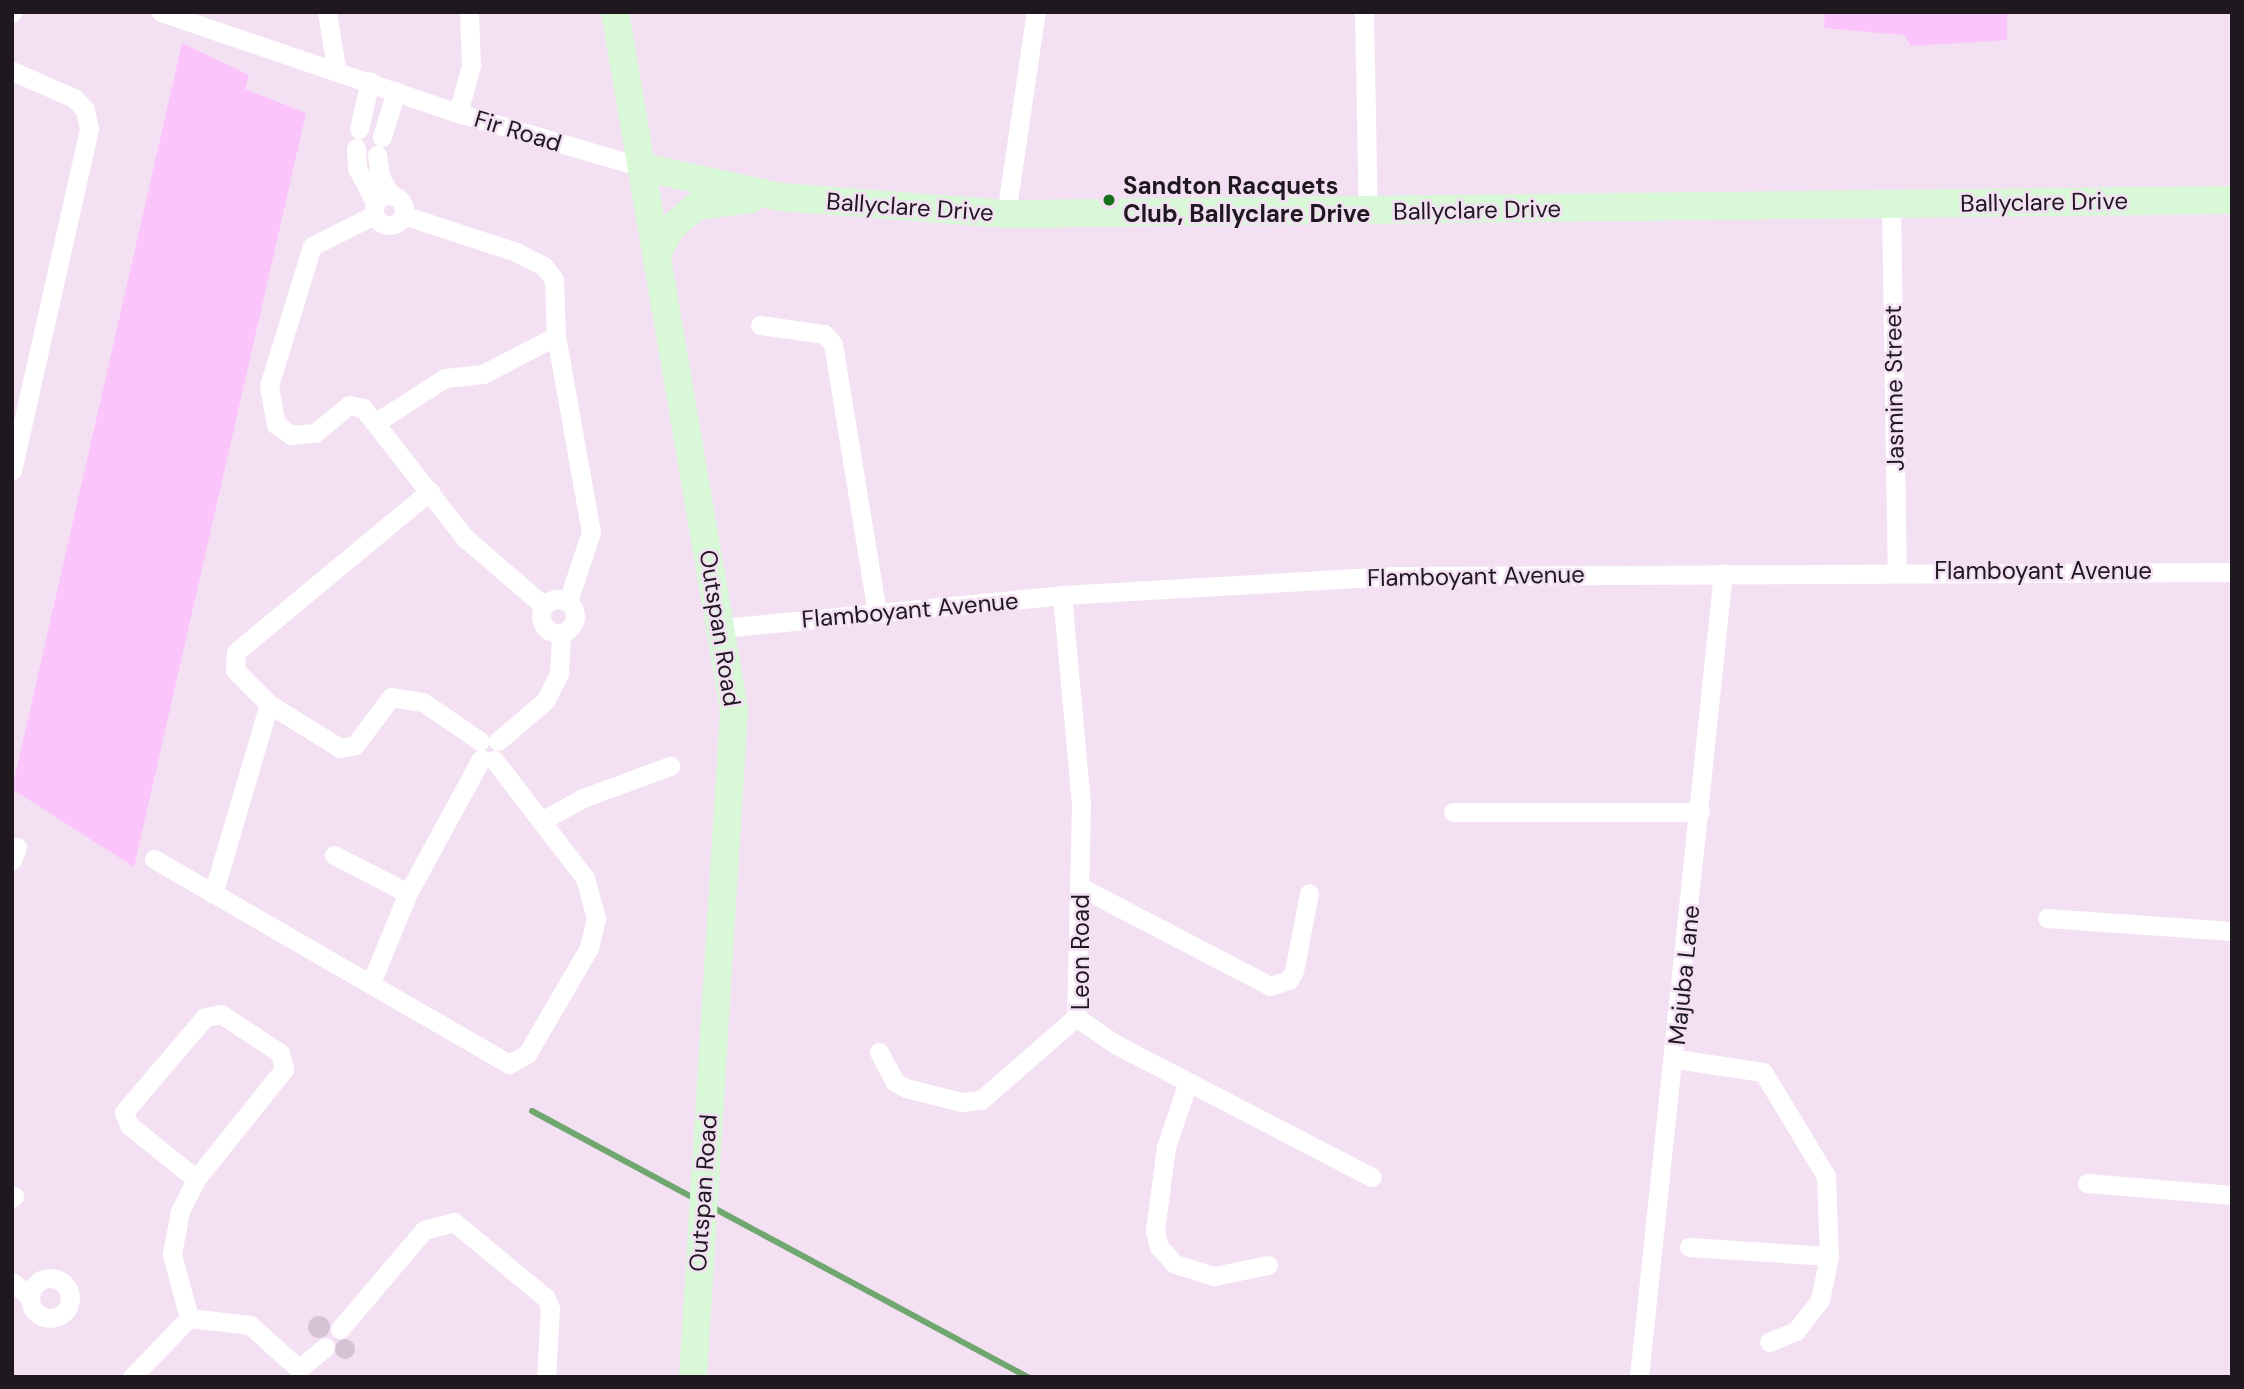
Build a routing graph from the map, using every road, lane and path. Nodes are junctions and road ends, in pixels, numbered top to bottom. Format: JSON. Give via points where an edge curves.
{"nodes":[{"id":1,"x":161,"y":12,"type":"edge"},
{"id":2,"x":327,"y":12,"type":"edge"},
{"id":3,"x":468,"y":12,"type":"edge"},
{"id":4,"x":615,"y":12,"type":"edge"},
{"id":5,"x":1036,"y":12,"type":"edge"},
{"id":6,"x":1364,"y":12,"type":"edge"},
{"id":7,"x":336,"y":68,"type":"junction"},
{"id":8,"x":12,"y":71,"type":"edge"},
{"id":9,"x":370,"y":81,"type":"junction"},
{"id":10,"x":396,"y":91,"type":"junction"},
{"id":11,"x":458,"y":113,"type":"junction"},
{"id":12,"x":642,"y":167,"type":"junction"},
{"id":13,"x":781,"y":197,"type":"junction"},
{"id":14,"x":2232,"y":200,"type":"edge"},
{"id":15,"x":381,"y":204,"type":"junction"},
{"id":16,"x":1891,"y":204,"type":"junction"},
{"id":17,"x":1368,"y":212,"type":"junction"},
{"id":18,"x":1006,"y":214,"type":"junction"},
{"id":19,"x":403,"y":215,"type":"junction"},
{"id":20,"x":657,"y":254,"type":"junction"},
{"id":21,"x":760,"y":324,"type":"dead end"},
{"id":22,"x":556,"y":336,"type":"junction"},
{"id":23,"x":377,"y":421,"type":"junction"},
{"id":24,"x":12,"y":470,"type":"edge"},
{"id":25,"x":430,"y":491,"type":"junction"},
{"id":26,"x":1897,"y":571,"type":"junction"},
{"id":27,"x":2232,"y":572,"type":"edge"},
{"id":28,"x":1723,"y":573,"type":"junction"},
{"id":29,"x":1062,"y":595,"type":"junction"},
{"id":30,"x":568,"y":601,"type":"junction"},
{"id":31,"x":544,"y":606,"type":"junction"},
{"id":32,"x":877,"y":613,"type":"junction"},
{"id":33,"x":722,"y":628,"type":"junction"},
{"id":34,"x":561,"y":633,"type":"junction"},
{"id":35,"x":269,"y":704,"type":"junction"},
{"id":36,"x":489,"y":750,"type":"junction"},
{"id":37,"x":670,"y":766,"type":"dead end"},
{"id":38,"x":1453,"y":812,"type":"dead end"},
{"id":39,"x":1700,"y":812,"type":"junction"},
{"id":40,"x":541,"y":821,"type":"junction"},
{"id":41,"x":334,"y":855,"type":"dead end"},
{"id":42,"x":154,"y":859,"type":"dead end"},
{"id":43,"x":1082,"y":888,"type":"junction"},
{"id":44,"x":408,"y":893,"type":"junction"},
{"id":45,"x":1309,"y":893,"type":"dead end"},
{"id":46,"x":213,"y":894,"type":"junction"},
{"id":47,"x":2047,"y":918,"type":"dead end"},
{"id":48,"x":2232,"y":931,"type":"edge"},
{"id":49,"x":371,"y":983,"type":"junction"},
{"id":50,"x":1076,"y":1017,"type":"junction"},
{"id":51,"x":879,"y":1052,"type":"dead end"},
{"id":52,"x":1676,"y":1059,"type":"junction"},
{"id":53,"x":1188,"y":1082,"type":"junction"},
{"id":54,"x":1372,"y":1177,"type":"dead end"},
{"id":55,"x":196,"y":1179,"type":"junction"},
{"id":56,"x":2087,"y":1183,"type":"dead end"},
{"id":57,"x":2232,"y":1195,"type":"edge"},
{"id":58,"x":1689,"y":1247,"type":"dead end"},
{"id":59,"x":1829,"y":1256,"type":"junction"},
{"id":60,"x":1268,"y":1265,"type":"dead end"},
{"id":61,"x":12,"y":1282,"type":"edge"},
{"id":62,"x":29,"y":1296,"type":"dead end"},
{"id":63,"x":189,"y":1318,"type":"junction"},
{"id":64,"x":340,"y":1329,"type":"dead end"},
{"id":65,"x":1769,"y":1342,"type":"dead end"},
{"id":66,"x":325,"y":1347,"type":"dead end"},
{"id":67,"x":132,"y":1377,"type":"edge"},
{"id":68,"x":546,"y":1377,"type":"edge"},
{"id":69,"x":694,"y":1377,"type":"edge"},
{"id":70,"x":1639,"y":1377,"type":"edge"}],
"edges":[{"from":1,"to":7,"type":"street","name":"Fir Road"},
{"from":2,"to":7,"type":"street"},
{"from":3,"to":11,"type":"street","via":[[472,55]]},
{"from":4,"to":12,"type":"street","name":"Outspan Road"},
{"from":5,"to":18,"type":"street"},
{"from":6,"to":17,"type":"street"},
{"from":7,"to":9,"type":"street","name":"Fir Road"},
{"from":8,"to":24,"type":"street","via":[[74,98],[85,110],[89,129]]},
{"from":9,"to":10,"type":"street","name":"Fir Road"},
{"from":9,"to":15,"type":"street","via":[[357,168]]},
{"from":10,"to":11,"type":"street","name":"Fir Road"},
{"from":10,"to":15,"type":"street","via":[[381,142]]},
{"from":11,"to":12,"type":"street","name":"Fir Road"},
{"from":12,"to":13,"type":"street","name":"Ballyclare Drive"},
{"from":12,"to":20,"type":"street","name":"Outspan Road"},
{"from":13,"to":18,"type":"street","name":"Ballyclare Drive"},
{"from":13,"to":20,"type":"street","via":[[696,206],[671,228]]},
{"from":14,"to":16,"type":"street","name":"Ballyclare Drive"},
{"from":15,"to":19,"type":"street","via":[[401,202]]},
{"from":15,"to":19,"type":"street","via":[[388,225]]},
{"from":15,"to":23,"type":"street","via":[[312,246],[269,386],[276,424],[291,435],[315,433],[348,405],[363,408]]},
{"from":16,"to":17,"type":"street","name":"Ballyclare Drive"},
{"from":16,"to":26,"type":"street","name":"Jasmine Street"},
{"from":17,"to":18,"type":"street","name":"Ballyclare Drive"},
{"from":19,"to":22,"type":"street","via":[[516,251],[544,266],[554,280]]},
{"from":20,"to":33,"type":"street","name":"Outspan Road"},
{"from":21,"to":32,"type":"street","via":[[824,334],[833,344]]},
{"from":22,"to":23,"type":"street","via":[[490,371],[445,378]]},
{"from":22,"to":30,"type":"street","via":[[591,532]]},
{"from":23,"to":25,"type":"street"},
{"from":25,"to":31,"type":"street","via":[[484,558]]},
{"from":25,"to":35,"type":"street","via":[[236,652],[235,670]]},
{"from":26,"to":27,"type":"street","name":"Flamboyant Avenue"},
{"from":26,"to":28,"type":"street","name":"Flamboyant Avenue"},
{"from":28,"to":29,"type":"street","name":"Flamboyant Avenue","via":[[1396,576]]},
{"from":28,"to":39,"type":"street","name":"Majuba Lane"},
{"from":29,"to":32,"type":"street","name":"Flamboyant Avenue"},
{"from":29,"to":43,"type":"street","name":"Leon Road","via":[[1081,803]]},
{"from":30,"to":31,"type":"street","via":[[555,598]]},
{"from":30,"to":34,"type":"street","via":[[575,620]]},
{"from":31,"to":34,"type":"street","via":[[543,625]]},
{"from":32,"to":33,"type":"street","name":"Flamboyant Avenue"},
{"from":33,"to":69,"type":"street","name":"Outspan Road","via":[[734,710]]},
{"from":34,"to":36,"type":"street","via":[[559,674],[545,701]]},
{"from":35,"to":36,"type":"street","via":[[340,748],[355,745],[391,697],[423,702]]},
{"from":35,"to":46,"type":"street"},
{"from":36,"to":40,"type":"street"},
{"from":36,"to":44,"type":"street"},
{"from":37,"to":40,"type":"street","via":[[583,798]]},
{"from":38,"to":39,"type":"street"},
{"from":39,"to":52,"type":"street","name":"Majuba Lane"},
{"from":40,"to":49,"type":"street","via":[[585,878],[596,918],[589,948],[527,1054],[501,1064]]},
{"from":41,"to":44,"type":"street"},
{"from":42,"to":46,"type":"street"},
{"from":43,"to":45,"type":"street","via":[[1270,986],[1289,981],[1294,971]]},
{"from":43,"to":50,"type":"street","name":"Leon Road"},
{"from":44,"to":49,"type":"street"},
{"from":46,"to":49,"type":"street"},
{"from":47,"to":48,"type":"street"},
{"from":50,"to":51,"type":"street","via":[[981,1100],[961,1102],[906,1088],[895,1082]]},
{"from":50,"to":53,"type":"street","name":"Leon Road"},
{"from":52,"to":59,"type":"street","via":[[1751,1068],[1771,1080],[1826,1176]]},
{"from":52,"to":70,"type":"street","name":"Majuba Lane"},
{"from":53,"to":54,"type":"street","name":"Leon Road"},
{"from":53,"to":60,"type":"street","via":[[1166,1147],[1155,1231],[1159,1247],[1175,1264],[1214,1276]]},
{"from":55,"to":55,"type":"street","via":[[284,1069],[280,1054],[220,1014],[205,1017],[124,1112],[129,1125]]},
{"from":55,"to":63,"type":"street","via":[[180,1211],[172,1254]]},
{"from":56,"to":57,"type":"street"},
{"from":58,"to":59,"type":"street"},
{"from":59,"to":65,"type":"street","via":[[1818,1306],[1796,1331]]},
{"from":61,"to":62,"type":"street"},
{"from":63,"to":66,"type":"street","via":[[250,1325],[299,1369]]},
{"from":63,"to":67,"type":"street"},
{"from":64,"to":68,"type":"street","via":[[424,1230],[454,1222],[546,1298],[550,1308]]}]}
